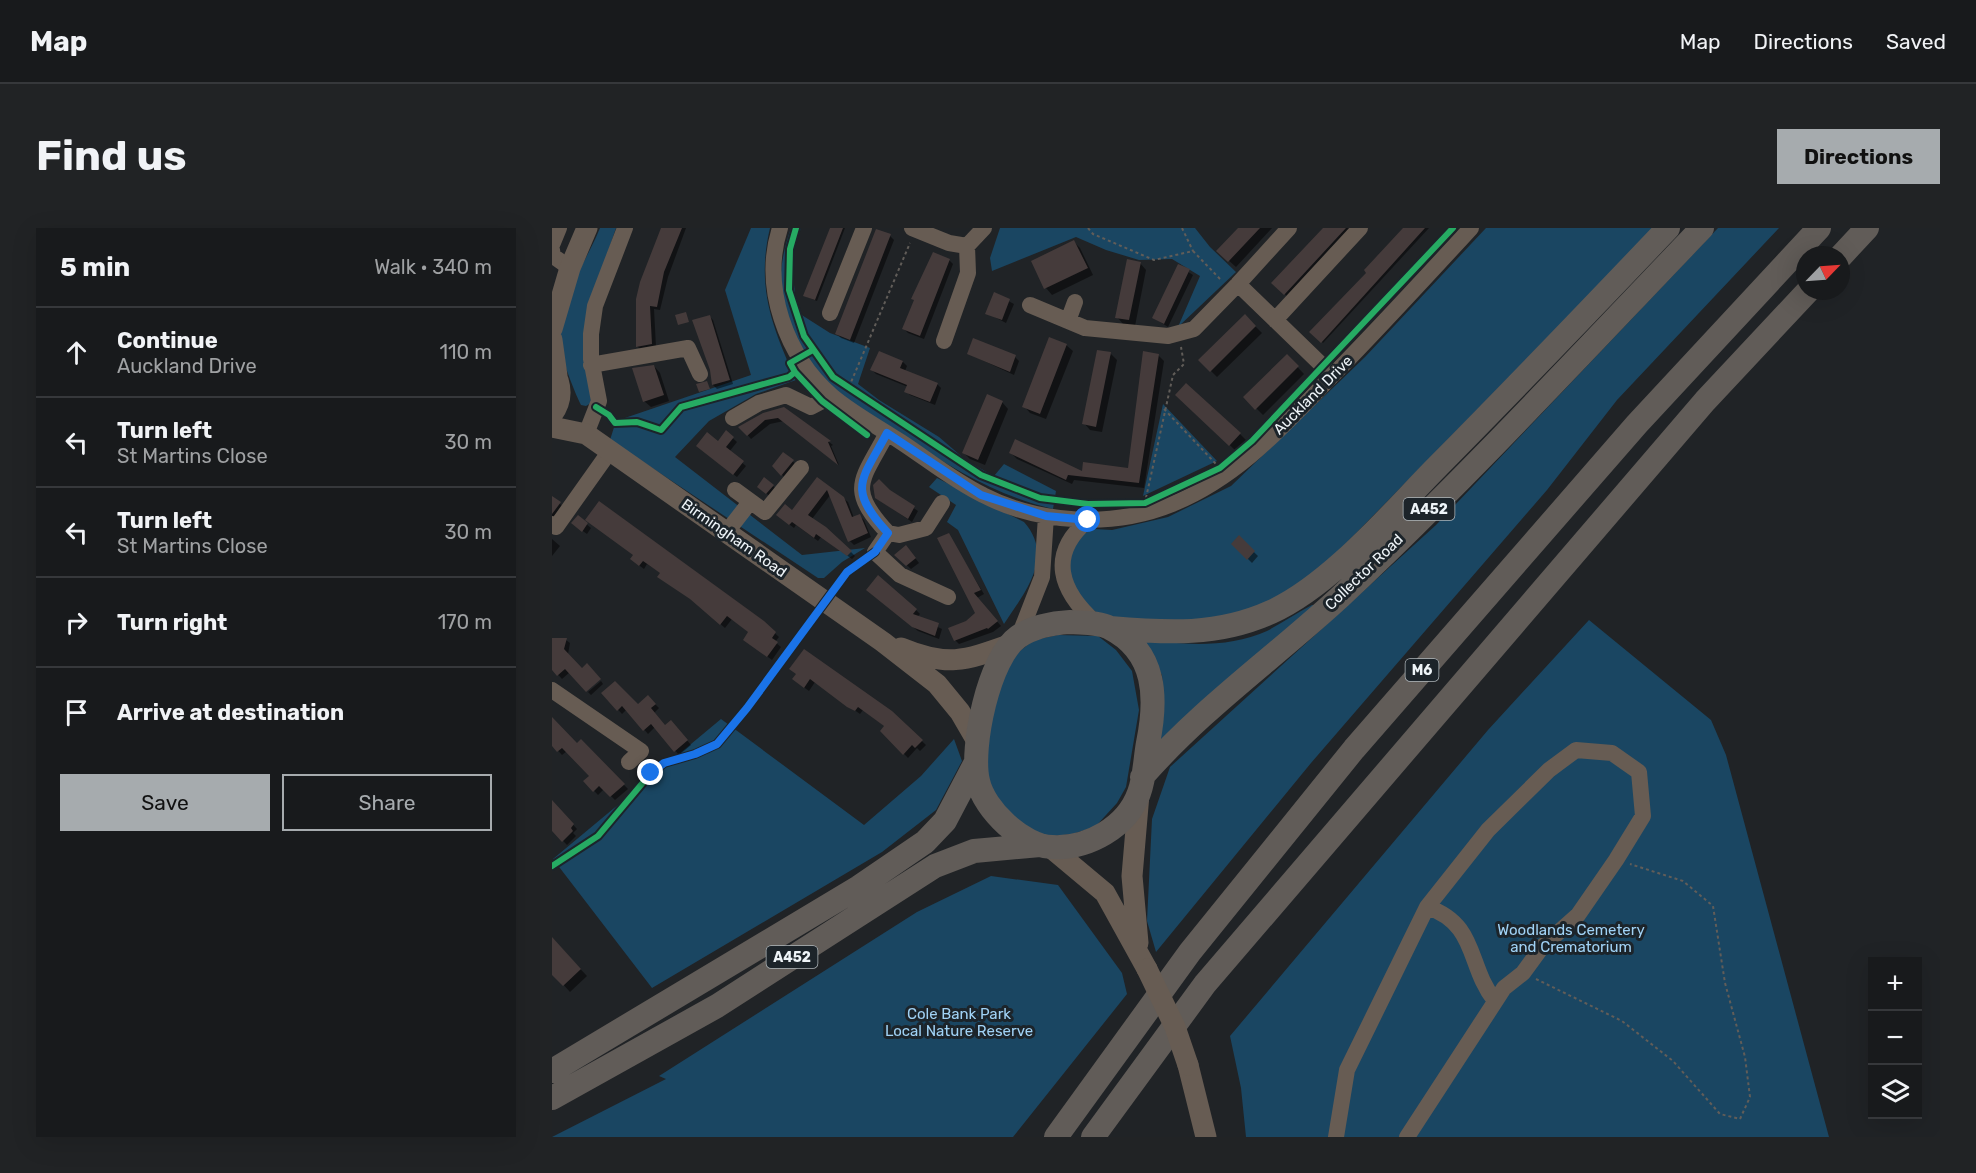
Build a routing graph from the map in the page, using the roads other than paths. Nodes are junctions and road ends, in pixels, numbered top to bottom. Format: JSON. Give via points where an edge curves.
{"nodes":[{"id":1,"x":559,"y":228,"type":"edge"},
{"id":2,"x":587,"y":228,"type":"edge"},
{"id":3,"x":625,"y":228,"type":"edge"},
{"id":4,"x":780,"y":228,"type":"edge"},
{"id":5,"x":864,"y":228,"type":"edge"},
{"id":6,"x":984,"y":228,"type":"edge"},
{"id":7,"x":1289,"y":228,"type":"edge"},
{"id":8,"x":1360,"y":228,"type":"edge"},
{"id":9,"x":1472,"y":228,"type":"edge"},
{"id":10,"x":1668,"y":228,"type":"edge"},
{"id":11,"x":1702,"y":228,"type":"edge"},
{"id":12,"x":1819,"y":228,"type":"edge"},
{"id":13,"x":1867,"y":228,"type":"edge"},
{"id":14,"x":914,"y":229,"type":"edge"},
{"id":15,"x":967,"y":246,"type":"junction"},
{"id":16,"x":1850,"y":246,"type":"edge"},
{"id":17,"x":552,"y":249,"type":"edge"},
{"id":18,"x":570,"y":269,"type":"junction"},
{"id":19,"x":1234,"y":287,"type":"junction"},
{"id":20,"x":552,"y":296,"type":"edge"},
{"id":21,"x":1800,"y":300,"type":"edge"},
{"id":22,"x":1075,"y":302,"type":"dead end"},
{"id":23,"x":1030,"y":305,"type":"dead end"},
{"id":24,"x":830,"y":313,"type":"dead end"},
{"id":25,"x":1275,"y":320,"type":"junction"},
{"id":26,"x":1068,"y":321,"type":"junction"},
{"id":27,"x":552,"y":329,"type":"edge"},
{"id":28,"x":552,"y":340,"type":"edge"},
{"id":29,"x":944,"y":341,"type":"dead end"},
{"id":30,"x":591,"y":365,"type":"junction"},
{"id":31,"x":700,"y":374,"type":"dead end"},
{"id":32,"x":1332,"y":375,"type":"junction"},
{"id":33,"x":557,"y":379,"type":"edge"},
{"id":34,"x":832,"y":396,"type":"junction"},
{"id":35,"x":552,"y":414,"type":"edge"},
{"id":36,"x":733,"y":418,"type":"dead end"},
{"id":37,"x":552,"y":427,"type":"edge"},
{"id":38,"x":887,"y":433,"type":"junction"},
{"id":39,"x":586,"y":434,"type":"junction"},
{"id":40,"x":610,"y":451,"type":"junction"},
{"id":41,"x":801,"y":468,"type":"dead end"},
{"id":42,"x":735,"y":490,"type":"dead end"},
{"id":43,"x":750,"y":502,"type":"junction"},
{"id":44,"x":942,"y":502,"type":"dead end"},
{"id":45,"x":1046,"y":516,"type":"junction"},
{"id":46,"x":1088,"y":520,"type":"junction"},
{"id":47,"x":552,"y":524,"type":"edge"},
{"id":48,"x":726,"y":533,"type":"junction"},
{"id":49,"x":888,"y":533,"type":"junction"},
{"id":50,"x":948,"y":597,"type":"dead end"},
{"id":51,"x":1103,"y":626,"type":"junction"},
{"id":52,"x":1014,"y":641,"type":"junction"},
{"id":53,"x":883,"y":642,"type":"junction"},
{"id":54,"x":552,"y":690,"type":"edge"},
{"id":55,"x":977,"y":753,"type":"junction"},
{"id":56,"x":629,"y":762,"type":"dead end"},
{"id":57,"x":1141,"y":785,"type":"junction"},
{"id":58,"x":1045,"y":846,"type":"junction"},
{"id":59,"x":1427,"y":907,"type":"junction"},
{"id":60,"x":1143,"y":960,"type":"junction"},
{"id":61,"x":1494,"y":1001,"type":"junction"},
{"id":62,"x":552,"y":1071,"type":"edge"},
{"id":63,"x":552,"y":1098,"type":"edge"},
{"id":64,"x":1056,"y":1137,"type":"edge"},
{"id":65,"x":1093,"y":1137,"type":"edge"},
{"id":66,"x":1206,"y":1137,"type":"edge"},
{"id":67,"x":1336,"y":1137,"type":"edge"},
{"id":68,"x":1407,"y":1137,"type":"edge"}],
"edges":[{"from":1,"to":17,"type":"street"},
{"from":2,"to":18,"type":"main road"},
{"from":3,"to":30,"type":"street","via":[[595,306]]},
{"from":4,"to":34,"type":"street","name":"Auckland Drive","via":[[774,277],[780,317],[799,358]]},
{"from":5,"to":24,"type":"street"},
{"from":6,"to":15,"type":"street"},
{"from":7,"to":19,"type":"street"},
{"from":8,"to":25,"type":"street"},
{"from":9,"to":32,"type":"street","name":"Auckland Drive"},
{"from":10,"to":51,"type":"highway","name":"Collector Road","number":"A452","via":[[1383,522],[1297,598],[1234,626],[1203,632]]},
{"from":11,"to":57,"type":"highway","name":"Collector Road","number":"A452","via":[[1340,597],[1173,741]]},
{"from":12,"to":64,"type":"highway","number":"M6","via":[[1637,424],[1354,749],[1190,952]]},
{"from":13,"to":16,"type":"highway"},
{"from":14,"to":15,"type":"street"},
{"from":15,"to":29,"type":"street","via":[[968,273]]},
{"from":17,"to":18,"type":"street","via":[[553,256]]},
{"from":18,"to":20,"type":"main road"},
{"from":18,"to":27,"type":"main road"},
{"from":19,"to":25,"type":"street"},
{"from":19,"to":26,"type":"street","via":[[1194,329],[1178,335],[1135,335],[1085,328]]},
{"from":21,"to":65,"type":"highway","number":"M6","via":[[1682,428],[1205,984]]},
{"from":22,"to":26,"type":"street"},
{"from":23,"to":26,"type":"street"},
{"from":25,"to":32,"type":"street"},
{"from":28,"to":33,"type":"main road"},
{"from":30,"to":31,"type":"street","via":[[688,348]]},
{"from":30,"to":39,"type":"street","via":[[598,401]]},
{"from":32,"to":46,"type":"street","name":"Auckland Drive","via":[[1227,476],[1173,504],[1143,514]]},
{"from":33,"to":35,"type":"main road","via":[[558,407]]},
{"from":33,"to":39,"type":"main road","name":"Birmingham Road"},
{"from":34,"to":36,"type":"street","via":[[811,408],[786,395],[759,403]]},
{"from":34,"to":38,"type":"street","name":"Auckland Drive"},
{"from":37,"to":39,"type":"main road","name":"Birmingham Road"},
{"from":38,"to":45,"type":"street","name":"Auckland Drive","via":[[981,495]]},
{"from":38,"to":49,"type":"street","via":[[860,488],[862,498]]},
{"from":39,"to":40,"type":"main road","name":"Birmingham Road"},
{"from":40,"to":47,"type":"street","via":[[556,527]]},
{"from":40,"to":48,"type":"main road","name":"Birmingham Road"},
{"from":41,"to":43,"type":"street","via":[[765,512]]},
{"from":42,"to":43,"type":"street"},
{"from":43,"to":48,"type":"street"},
{"from":44,"to":49,"type":"street","via":[[926,528]]},
{"from":45,"to":46,"type":"street","name":"Auckland Drive"},
{"from":45,"to":52,"type":"street","via":[[1042,577]]},
{"from":46,"to":51,"type":"street","via":[[1068,542],[1061,569],[1071,596]]},
{"from":48,"to":53,"type":"main road","name":"Birmingham Road"},
{"from":49,"to":50,"type":"street","via":[[875,552],[900,575]]},
{"from":51,"to":52,"type":"highway","number":"A452","via":[[1058,623]]},
{"from":51,"to":57,"type":"highway","number":"A452","via":[[1134,646],[1146,664],[1152,687],[1154,713]]},
{"from":52,"to":53,"type":"main road","name":"Birmingham Road","via":[[967,660],[947,662]]},
{"from":52,"to":55,"type":"highway","number":"A452","via":[[993,671]]},
{"from":53,"to":55,"type":"main road","name":"Birmingham Road","via":[[937,684],[960,712]]},
{"from":54,"to":56,"type":"street","via":[[641,751]]},
{"from":55,"to":58,"type":"highway","number":"A452","via":[[977,780],[997,816]]},
{"from":55,"to":62,"type":"highway","number":"A452","via":[[945,821],[925,842],[859,887]]},
{"from":57,"to":58,"type":"highway","number":"A452","via":[[1120,823],[1102,835],[1082,844]]},
{"from":57,"to":60,"type":"main road","via":[[1132,876]]},
{"from":58,"to":60,"type":"main road","via":[[1105,892]]},
{"from":58,"to":63,"type":"highway","number":"A452","via":[[974,851],[934,866],[717,1006]]},
{"from":59,"to":61,"type":"street","via":[[1445,913],[1461,928],[1484,988]]},
{"from":59,"to":61,"type":"street","via":[[1488,830],[1549,770],[1576,750],[1612,753],[1639,772],[1643,816],[1616,860],[1578,915],[1542,947],[1523,973]]},
{"from":59,"to":67,"type":"street","via":[[1347,1070]]},
{"from":60,"to":66,"type":"main road","bridge":true,"via":[[1175,1027]]},
{"from":61,"to":68,"type":"street"}]}
